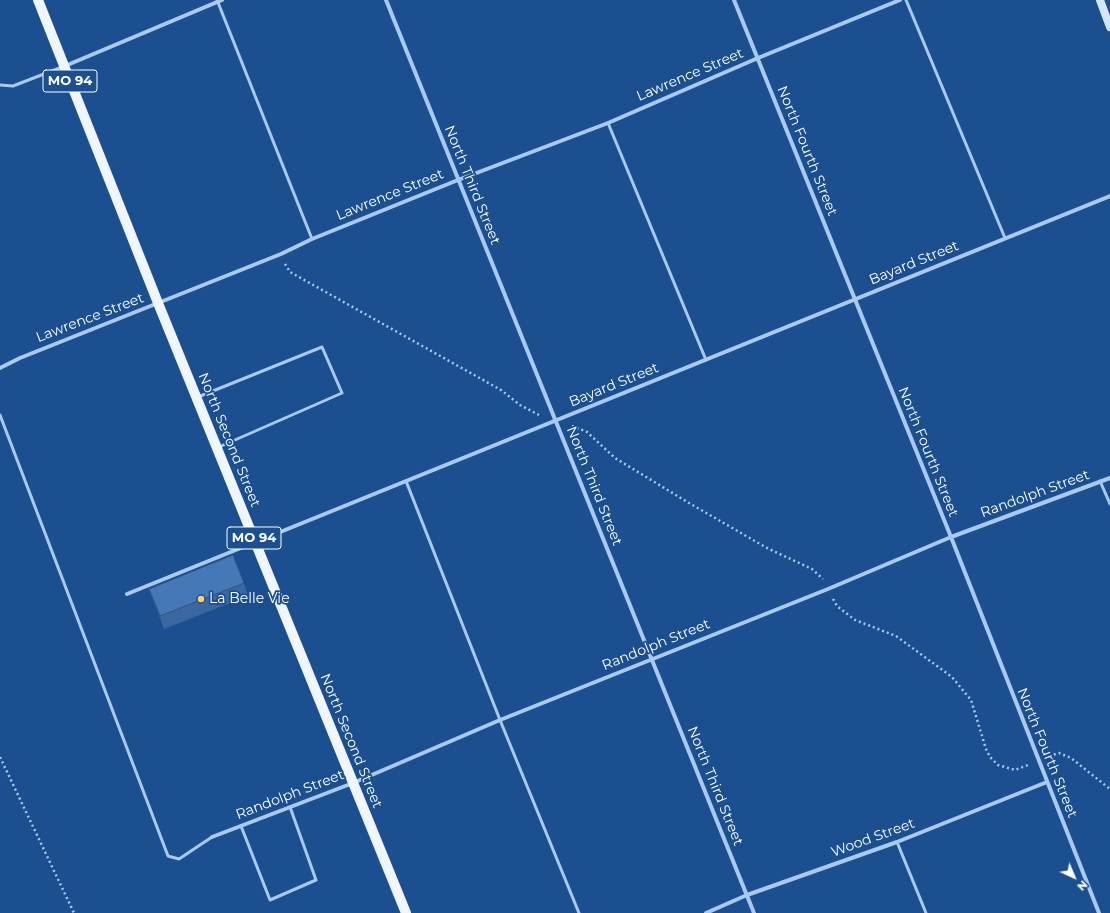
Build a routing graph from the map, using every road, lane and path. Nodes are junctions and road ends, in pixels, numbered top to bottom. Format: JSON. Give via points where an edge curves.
{"nodes":[{"id":1,"x":38,"y":0,"type":"edge"},
{"id":2,"x":219,"y":0,"type":"edge"},
{"id":3,"x":386,"y":0,"type":"edge"},
{"id":4,"x":734,"y":0,"type":"edge"},
{"id":5,"x":900,"y":0,"type":"edge"},
{"id":6,"x":906,"y":0,"type":"edge"},
{"id":7,"x":1100,"y":0,"type":"edge"},
{"id":8,"x":1110,"y":27,"type":"edge"},
{"id":9,"x":758,"y":58,"type":"junction"},
{"id":10,"x":64,"y":66,"type":"junction"},
{"id":11,"x":0,"y":85,"type":"edge"},
{"id":12,"x":608,"y":122,"type":"junction"},
{"id":13,"x":458,"y":180,"type":"junction"},
{"id":14,"x":1110,"y":196,"type":"edge"},
{"id":15,"x":1005,"y":238,"type":"junction"},
{"id":16,"x":312,"y":239,"type":"junction"},
{"id":17,"x":281,"y":254,"type":"junction"},
{"id":18,"x":854,"y":299,"type":"junction"},
{"id":19,"x":158,"y":303,"type":"junction"},
{"id":20,"x":706,"y":360,"type":"junction"},
{"id":21,"x":0,"y":368,"type":"edge"},
{"id":22,"x":196,"y":397,"type":"junction"},
{"id":23,"x":533,"y":412,"type":"dead end"},
{"id":24,"x":0,"y":415,"type":"edge"},
{"id":25,"x":556,"y":421,"type":"junction"},
{"id":26,"x":581,"y":429,"type":"dead end"},
{"id":27,"x":217,"y":447,"type":"junction"},
{"id":28,"x":1110,"y":478,"type":"edge"},
{"id":29,"x":406,"y":481,"type":"junction"},
{"id":30,"x":1100,"y":482,"type":"junction"},
{"id":31,"x":1110,"y":504,"type":"edge"},
{"id":32,"x":951,"y":537,"type":"junction"},
{"id":33,"x":256,"y":542,"type":"junction"},
{"id":34,"x":825,"y":582,"type":"dead end"},
{"id":35,"x":126,"y":594,"type":"dead end"},
{"id":36,"x":832,"y":598,"type":"dead end"},
{"id":37,"x":652,"y":658,"type":"junction"},
{"id":38,"x":500,"y":720,"type":"junction"},
{"id":39,"x":1053,"y":754,"type":"dead end"},
{"id":40,"x":0,"y":757,"type":"edge"},
{"id":41,"x":1022,"y":767,"type":"dead end"},
{"id":42,"x":1047,"y":782,"type":"junction"},
{"id":43,"x":353,"y":783,"type":"junction"},
{"id":44,"x":1110,"y":789,"type":"edge"},
{"id":45,"x":290,"y":807,"type":"junction"},
{"id":46,"x":241,"y":826,"type":"junction"},
{"id":47,"x":212,"y":837,"type":"joint"},
{"id":48,"x":897,"y":842,"type":"junction"},
{"id":49,"x":747,"y":895,"type":"junction"},
{"id":50,"x":74,"y":913,"type":"edge"},
{"id":51,"x":406,"y":913,"type":"edge"},
{"id":52,"x":580,"y":913,"type":"edge"},
{"id":53,"x":706,"y":913,"type":"edge"},
{"id":54,"x":754,"y":913,"type":"edge"},
{"id":55,"x":926,"y":913,"type":"edge"},
{"id":56,"x":1099,"y":913,"type":"edge"}],
"edges":[{"from":1,"to":10,"type":"main road","name":"North Second Street","number":"MO 94"},
{"from":2,"to":10,"type":"street"},
{"from":2,"to":16,"type":"lane"},
{"from":3,"to":13,"type":"street","name":"North Third Street"},
{"from":4,"to":9,"type":"street","name":"North Fourth Street"},
{"from":5,"to":9,"type":"street","name":"Lawrence Street"},
{"from":6,"to":15,"type":"lane"},
{"from":7,"to":8,"type":"main road"},
{"from":9,"to":12,"type":"street","name":"Lawrence Street"},
{"from":9,"to":18,"type":"street","name":"North Fourth Street"},
{"from":10,"to":11,"type":"lane","via":[[13,86]]},
{"from":10,"to":19,"type":"main road","name":"North Second Street","number":"MO 94"},
{"from":12,"to":13,"type":"street","name":"Lawrence Street"},
{"from":12,"to":20,"type":"lane"},
{"from":13,"to":16,"type":"street","name":"Lawrence Street"},
{"from":13,"to":25,"type":"street","name":"North Third Street"},
{"from":14,"to":15,"type":"street","name":"Bayard Street"},
{"from":15,"to":18,"type":"street","name":"Bayard Street"},
{"from":16,"to":17,"type":"street","name":"Lawrence Street"},
{"from":17,"to":19,"type":"street","name":"Lawrence Street"},
{"from":17,"to":23,"type":"path","via":[[290,272],[500,390],[520,406]]},
{"from":18,"to":20,"type":"street","name":"Bayard Street"},
{"from":18,"to":32,"type":"street","name":"North Fourth Street"},
{"from":19,"to":21,"type":"street","name":"Lawrence Street"},
{"from":19,"to":22,"type":"main road","name":"North Second Street","number":"MO 94"},
{"from":20,"to":25,"type":"street","name":"Bayard Street"},
{"from":22,"to":27,"type":"main road","name":"North Second Street","number":"MO 94"},
{"from":22,"to":27,"type":"lane","via":[[322,347],[342,393]]},
{"from":24,"to":47,"type":"lane","via":[[168,856],[179,859]]},
{"from":25,"to":29,"type":"street","name":"Bayard Street"},
{"from":25,"to":37,"type":"street","name":"North Third Street"},
{"from":26,"to":34,"type":"path","via":[[595,438],[615,458],[767,548],[812,569]]},
{"from":27,"to":33,"type":"main road","name":"North Second Street","number":"MO 94"},
{"from":28,"to":30,"type":"street","name":"Randolph Street"},
{"from":29,"to":33,"type":"street","name":"Bayard Street"},
{"from":29,"to":38,"type":"lane"},
{"from":30,"to":31,"type":"lane"},
{"from":30,"to":32,"type":"street","name":"Randolph Street"},
{"from":32,"to":37,"type":"street","name":"Randolph Street","via":[[828,589]]},
{"from":32,"to":42,"type":"street","name":"North Fourth Street"},
{"from":33,"to":35,"type":"street","name":"Bayard Street"},
{"from":33,"to":43,"type":"main road","name":"North Second Street","number":"MO 94"},
{"from":36,"to":41,"type":"path","via":[[837,606],[855,620],[896,636],[952,677],[971,700],[990,757],[1003,768],[1015,770]]},
{"from":37,"to":38,"type":"street","name":"Randolph Street"},
{"from":37,"to":49,"type":"street","name":"North Third Street"},
{"from":38,"to":43,"type":"street","name":"Randolph Street"},
{"from":38,"to":52,"type":"lane"},
{"from":39,"to":44,"type":"path","via":[[1059,753],[1071,758]]},
{"from":40,"to":50,"type":"path"},
{"from":42,"to":48,"type":"street","name":"Wood Street"},
{"from":42,"to":56,"type":"street","name":"North Fourth Street"},
{"from":43,"to":45,"type":"street","name":"Randolph Street"},
{"from":43,"to":51,"type":"main road","name":"North Second Street","number":"MO 94"},
{"from":45,"to":46,"type":"street","name":"Randolph Street"},
{"from":45,"to":46,"type":"lane","via":[[316,880],[270,900]]},
{"from":46,"to":47,"type":"street","name":"Randolph Street"},
{"from":48,"to":49,"type":"street","name":"Wood Street"},
{"from":48,"to":55,"type":"lane"},
{"from":49,"to":53,"type":"street","name":"Wood Street"},
{"from":49,"to":54,"type":"street","name":"North Third Street"}]}
